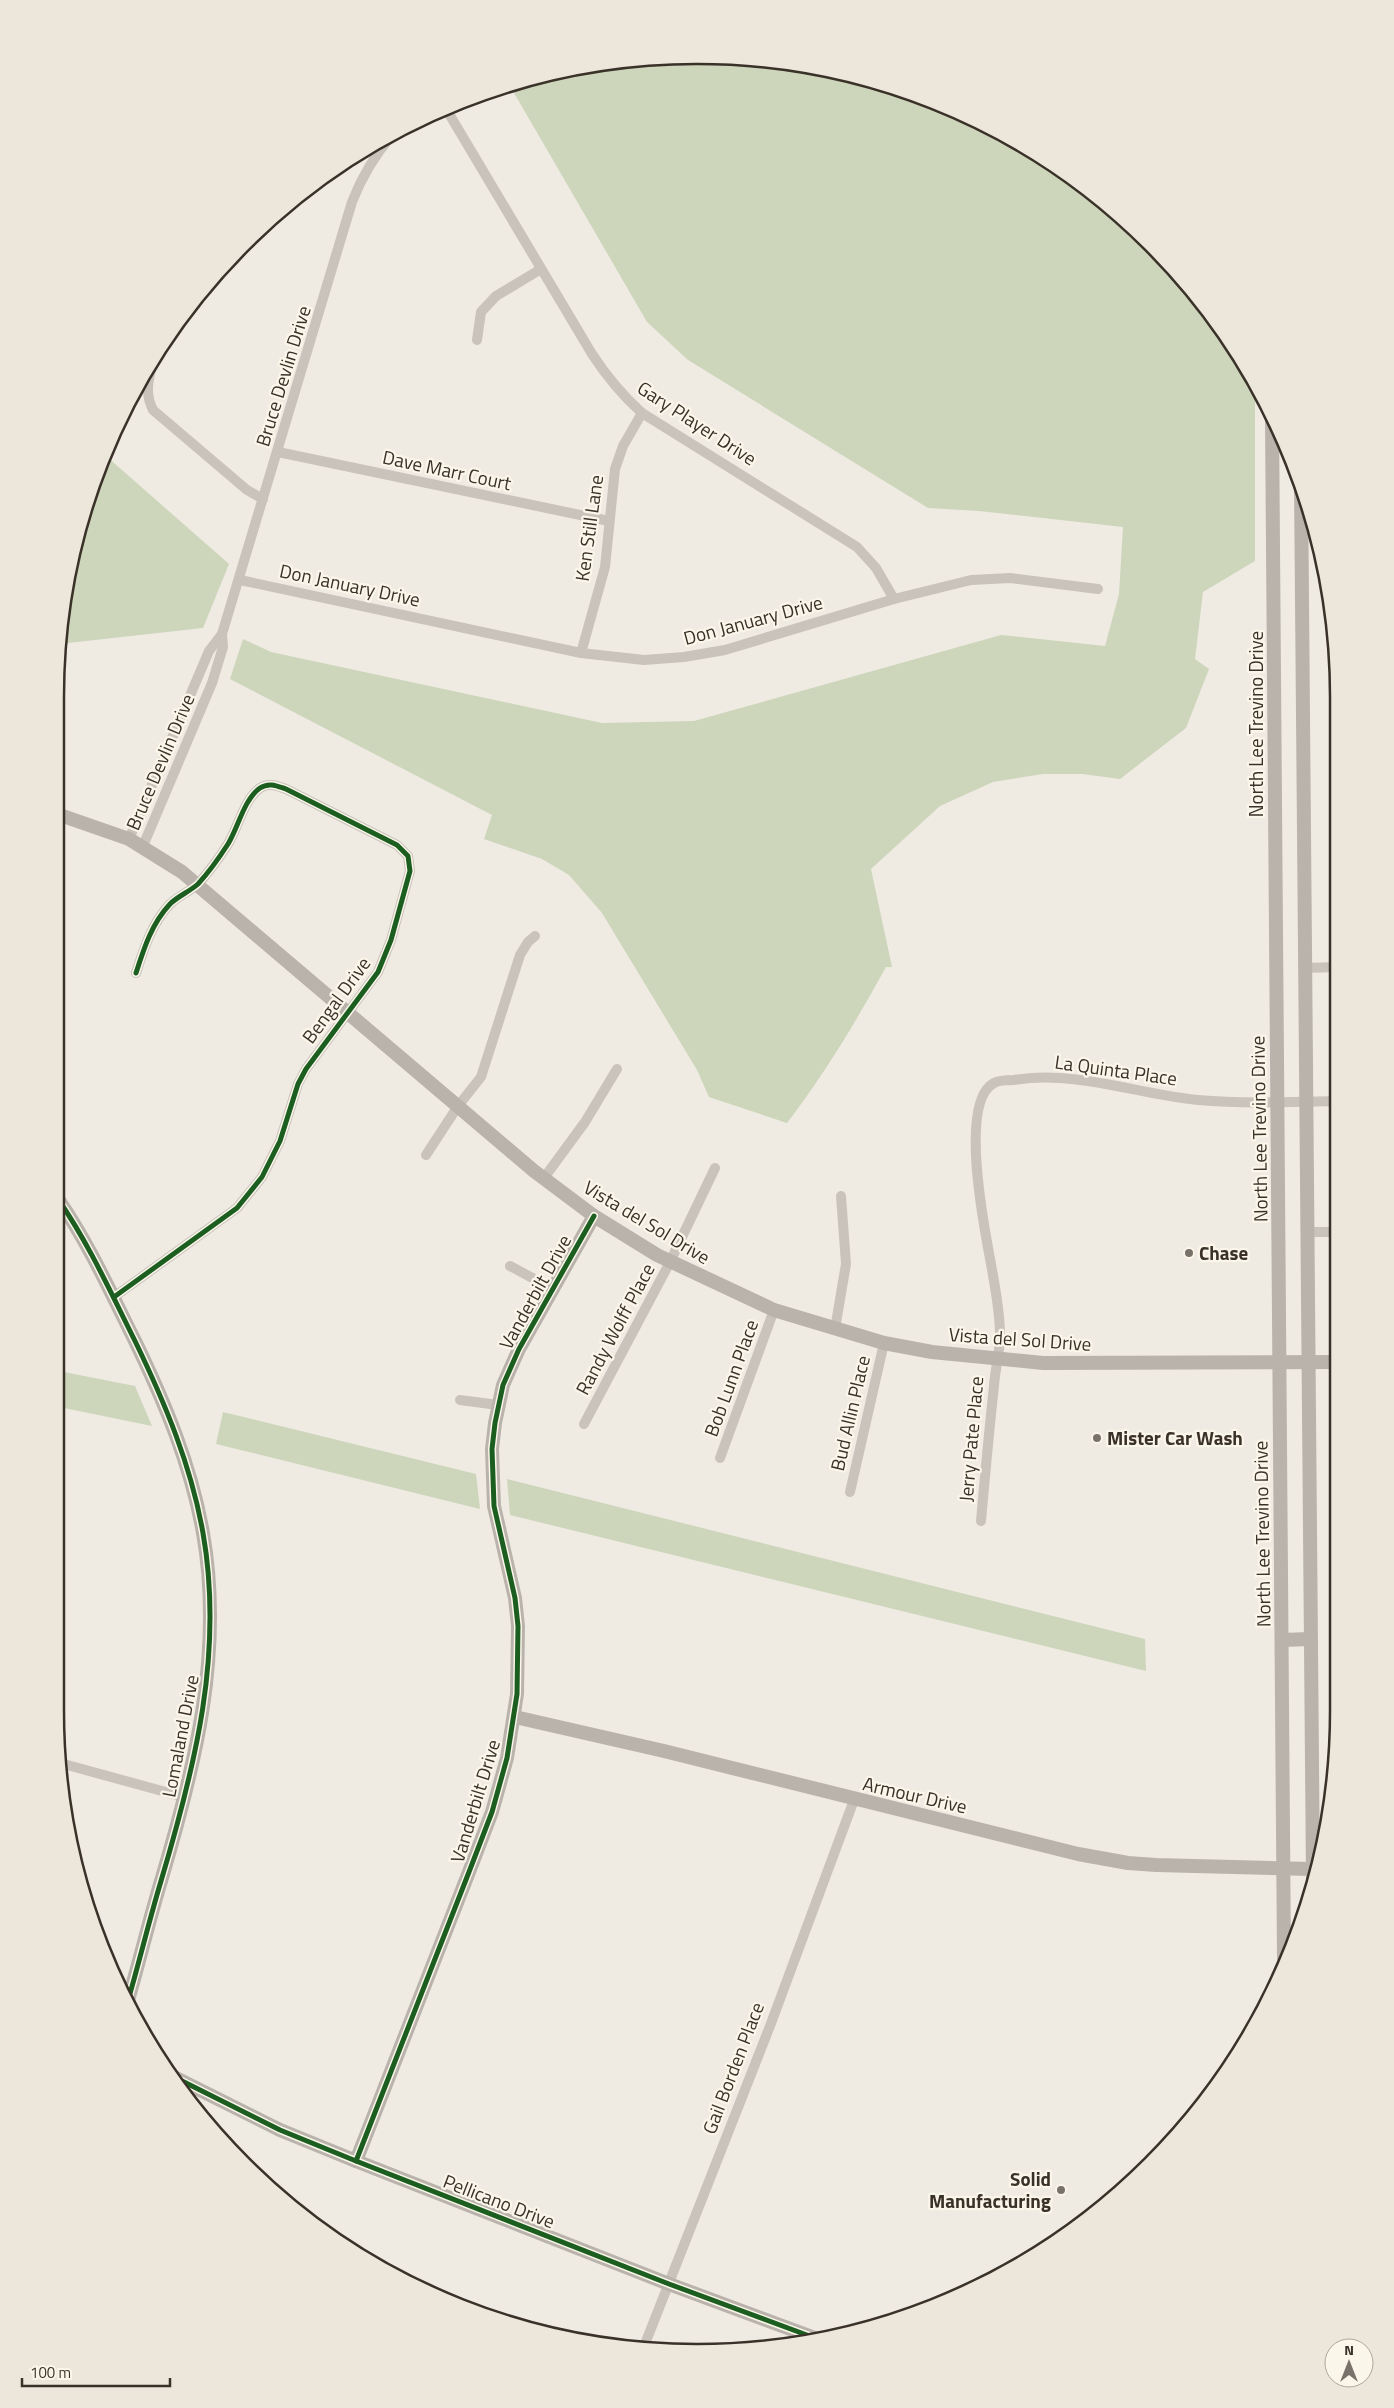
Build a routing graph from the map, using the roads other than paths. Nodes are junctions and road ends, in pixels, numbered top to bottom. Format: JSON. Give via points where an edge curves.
{"nodes":[{"id":1,"x":449,"y":114,"type":"edge"},
{"id":2,"x":379,"y":149,"type":"edge"},
{"id":3,"x":541,"y":269,"type":"junction"},
{"id":4,"x":477,"y":340,"type":"dead end"},
{"id":5,"x":148,"y":382,"type":"edge"},
{"id":6,"x":642,"y":413,"type":"junction"},
{"id":7,"x":1272,"y":433,"type":"edge"},
{"id":8,"x":278,"y":452,"type":"junction"},
{"id":9,"x":263,"y":499,"type":"junction"},
{"id":10,"x":1301,"y":507,"type":"edge"},
{"id":11,"x":608,"y":521,"type":"junction"},
{"id":12,"x":240,"y":580,"type":"junction"},
{"id":13,"x":1098,"y":589,"type":"dead end"},
{"id":14,"x":894,"y":599,"type":"junction"},
{"id":15,"x":222,"y":634,"type":"junction"},
{"id":16,"x":581,"y":653,"type":"junction"},
{"id":17,"x":64,"y":816,"type":"edge"},
{"id":18,"x":129,"y":839,"type":"junction"},
{"id":19,"x":143,"y":846,"type":"junction"},
{"id":20,"x":197,"y":884,"type":"junction"},
{"id":21,"x":535,"y":936,"type":"dead end"},
{"id":22,"x":1330,"y":967,"type":"edge"},
{"id":23,"x":1305,"y":968,"type":"junction"},
{"id":24,"x":136,"y":973,"type":"dead end"},
{"id":25,"x":349,"y":1014,"type":"junction"},
{"id":26,"x":617,"y":1069,"type":"dead end"},
{"id":27,"x":1330,"y":1101,"type":"edge"},
{"id":28,"x":1277,"y":1102,"type":"junction"},
{"id":29,"x":1306,"y":1102,"type":"junction"},
{"id":30,"x":458,"y":1106,"type":"junction"},
{"id":31,"x":426,"y":1155,"type":"dead end"},
{"id":32,"x":714,"y":1168,"type":"dead end"},
{"id":33,"x":544,"y":1178,"type":"junction"},
{"id":34,"x":841,"y":1196,"type":"dead end"},
{"id":35,"x":64,"y":1208,"type":"edge"},
{"id":36,"x":594,"y":1216,"type":"junction"},
{"id":37,"x":1307,"y":1232,"type":"junction"},
{"id":38,"x":1330,"y":1232,"type":"edge"},
{"id":39,"x":670,"y":1262,"type":"junction"},
{"id":40,"x":510,"y":1266,"type":"dead end"},
{"id":41,"x":553,"y":1290,"type":"junction"},
{"id":42,"x":114,"y":1297,"type":"junction"},
{"id":43,"x":774,"y":1310,"type":"junction"},
{"id":44,"x":835,"y":1329,"type":"junction"},
{"id":45,"x":884,"y":1343,"type":"junction"},
{"id":46,"x":996,"y":1360,"type":"junction"},
{"id":47,"x":1280,"y":1362,"type":"junction"},
{"id":48,"x":1309,"y":1362,"type":"junction"},
{"id":49,"x":1330,"y":1362,"type":"edge"},
{"id":50,"x":460,"y":1400,"type":"dead end"},
{"id":51,"x":498,"y":1406,"type":"junction"},
{"id":52,"x":584,"y":1424,"type":"dead end"},
{"id":53,"x":720,"y":1458,"type":"dead end"},
{"id":54,"x":850,"y":1492,"type":"dead end"},
{"id":55,"x":981,"y":1521,"type":"dead end"},
{"id":56,"x":1310,"y":1639,"type":"junction"},
{"id":57,"x":1282,"y":1640,"type":"junction"},
{"id":58,"x":515,"y":1717,"type":"junction"},
{"id":59,"x":66,"y":1765,"type":"edge"},
{"id":60,"x":184,"y":1797,"type":"junction"},
{"id":61,"x":854,"y":1800,"type":"junction"},
{"id":62,"x":1312,"y":1862,"type":"edge"},
{"id":63,"x":1284,"y":1868,"type":"junction"},
{"id":64,"x":1309,"y":1873,"type":"edge"},
{"id":65,"x":1284,"y":1948,"type":"edge"},
{"id":66,"x":129,"y":1992,"type":"edge"},
{"id":67,"x":185,"y":2082,"type":"edge"},
{"id":68,"x":356,"y":2162,"type":"junction"},
{"id":69,"x":668,"y":2284,"type":"junction"},
{"id":70,"x":807,"y":2334,"type":"edge"},
{"id":71,"x":645,"y":2342,"type":"edge"}],
"edges":[{"from":1,"to":3,"type":"street","name":"Gary Player Drive"},
{"from":2,"to":8,"type":"street","name":"Bruce Devlin Drive","via":[[364,173],[352,202]]},
{"from":3,"to":4,"type":"street","via":[[496,296],[481,312]]},
{"from":3,"to":6,"type":"street","name":"Gary Player Drive","via":[[607,378]]},
{"from":5,"to":9,"type":"street","via":[[146,389],[153,410]]},
{"from":6,"to":11,"type":"street","name":"Ken Still Lane","via":[[614,469]]},
{"from":6,"to":14,"type":"street","name":"Gary Player Drive","via":[[857,546],[876,568]]},
{"from":7,"to":28,"type":"main road","name":"North Lee Trevino Drive"},
{"from":8,"to":9,"type":"street","name":"Bruce Devlin Drive"},
{"from":8,"to":11,"type":"street","name":"Dave Marr Court"},
{"from":9,"to":12,"type":"street","name":"Bruce Devlin Drive"},
{"from":10,"to":23,"type":"main road"},
{"from":11,"to":16,"type":"street","name":"Ken Still Lane","via":[[605,567]]},
{"from":12,"to":15,"type":"street","name":"Bruce Devlin Drive"},
{"from":12,"to":16,"type":"street","name":"Don January Drive"},
{"from":13,"to":14,"type":"street","name":"Don January Drive","via":[[994,578],[971,580]]},
{"from":14,"to":16,"type":"street","name":"Don January Drive","via":[[725,650],[644,660]]},
{"from":15,"to":18,"type":"street","name":"Bruce Devlin Drive","via":[[209,651]]},
{"from":15,"to":19,"type":"street","name":"Bruce Devlin Drive","via":[[223,647],[212,683]]},
{"from":17,"to":18,"type":"main road","name":"Vista del Sol Drive"},
{"from":18,"to":19,"type":"main road","name":"Vista del Sol Drive"},
{"from":19,"to":20,"type":"main road","name":"Vista del Sol Drive"},
{"from":20,"to":24,"type":"street","name":"Bengal Drive","via":[[170,904],[158,920]]},
{"from":20,"to":25,"type":"main road","name":"Vista del Sol Drive"},
{"from":20,"to":25,"type":"street","name":"Bengal Drive","via":[[222,855],[250,800],[267,785],[286,789],[404,850],[410,871],[390,940],[378,972]]},
{"from":21,"to":30,"type":"street","via":[[520,955],[481,1077]]},
{"from":22,"to":23,"type":"street"},
{"from":23,"to":29,"type":"main road"},
{"from":25,"to":30,"type":"main road","name":"Vista del Sol Drive"},
{"from":25,"to":42,"type":"street","name":"Bengal Drive","via":[[306,1068],[273,1158],[247,1197],[237,1208]]},
{"from":26,"to":33,"type":"street","via":[[585,1122]]},
{"from":27,"to":29,"type":"street","name":"La Quinta Place"},
{"from":28,"to":29,"type":"street","name":"La Quinta Place"},
{"from":28,"to":46,"type":"street","name":"La Quinta Place","via":[[1196,1099],[1101,1081],[1054,1077],[1020,1078],[995,1082],[990,1086],[980,1107],[976,1150],[977,1192],[999,1314],[1000,1338]]},
{"from":28,"to":47,"type":"main road","name":"North Lee Trevino Drive"},
{"from":29,"to":37,"type":"main road"},
{"from":30,"to":31,"type":"street"},
{"from":30,"to":33,"type":"main road","name":"Vista del Sol Drive"},
{"from":32,"to":39,"type":"street","name":"Randy Wolff Place"},
{"from":33,"to":36,"type":"main road","name":"Vista del Sol Drive"},
{"from":34,"to":44,"type":"street","via":[[846,1264]]},
{"from":35,"to":42,"type":"main road","name":"Lomaland Drive"},
{"from":36,"to":39,"type":"main road","name":"Vista del Sol Drive"},
{"from":36,"to":41,"type":"main road","name":"Vanderbilt Drive"},
{"from":37,"to":38,"type":"street"},
{"from":37,"to":48,"type":"main road"},
{"from":39,"to":43,"type":"main road","name":"Vista del Sol Drive"},
{"from":39,"to":52,"type":"street","name":"Randy Wolff Place"},
{"from":40,"to":41,"type":"street"},
{"from":41,"to":51,"type":"main road","name":"Vanderbilt Drive","via":[[510,1367]]},
{"from":42,"to":60,"type":"main road","name":"Lomaland Drive","via":[[173,1425],[194,1491],[203,1535],[209,1588],[210,1651],[203,1718]]},
{"from":43,"to":44,"type":"main road","name":"Vista del Sol Drive"},
{"from":43,"to":53,"type":"street","name":"Bob Lunn Place"},
{"from":44,"to":45,"type":"main road","name":"Vista del Sol Drive"},
{"from":45,"to":46,"type":"main road","name":"Vista del Sol Drive"},
{"from":45,"to":54,"type":"street","name":"Bud Allin Place"},
{"from":46,"to":47,"type":"main road","name":"Vista del Sol Drive","via":[[1043,1363]]},
{"from":46,"to":55,"type":"street","name":"Jerry Pate Place"},
{"from":47,"to":48,"type":"main road","name":"Vista del Sol Drive"},
{"from":47,"to":57,"type":"main road","name":"North Lee Trevino Drive"},
{"from":48,"to":49,"type":"main road","name":"Vista del Sol Drive"},
{"from":48,"to":56,"type":"main road"},
{"from":50,"to":51,"type":"street"},
{"from":51,"to":58,"type":"main road","name":"Vanderbilt Drive","via":[[492,1449],[493,1489],[518,1626]]},
{"from":56,"to":57,"type":"main road"},
{"from":56,"to":62,"type":"main road"},
{"from":57,"to":63,"type":"main road","name":"North Lee Trevino Drive"},
{"from":58,"to":61,"type":"main road","name":"Armour Drive"},
{"from":58,"to":68,"type":"main road","name":"Vanderbilt Drive","via":[[492,1812]]},
{"from":59,"to":60,"type":"street"},
{"from":60,"to":66,"type":"main road","name":"Lomaland Drive"},
{"from":61,"to":63,"type":"main road","name":"Armour Drive","via":[[1070,1853],[1128,1863]]},
{"from":61,"to":69,"type":"street","name":"Gail Borden Place","via":[[770,2026]]},
{"from":63,"to":64,"type":"main road","name":"Armour Drive"},
{"from":63,"to":65,"type":"main road","name":"North Lee Trevino Drive"},
{"from":67,"to":68,"type":"main road","name":"Pellicano Drive","via":[[280,2130]]},
{"from":68,"to":69,"type":"main road","name":"Pellicano Drive"},
{"from":69,"to":70,"type":"main road","name":"Pellicano Drive"},
{"from":69,"to":71,"type":"street","name":"Gail Borden Place"}]}
